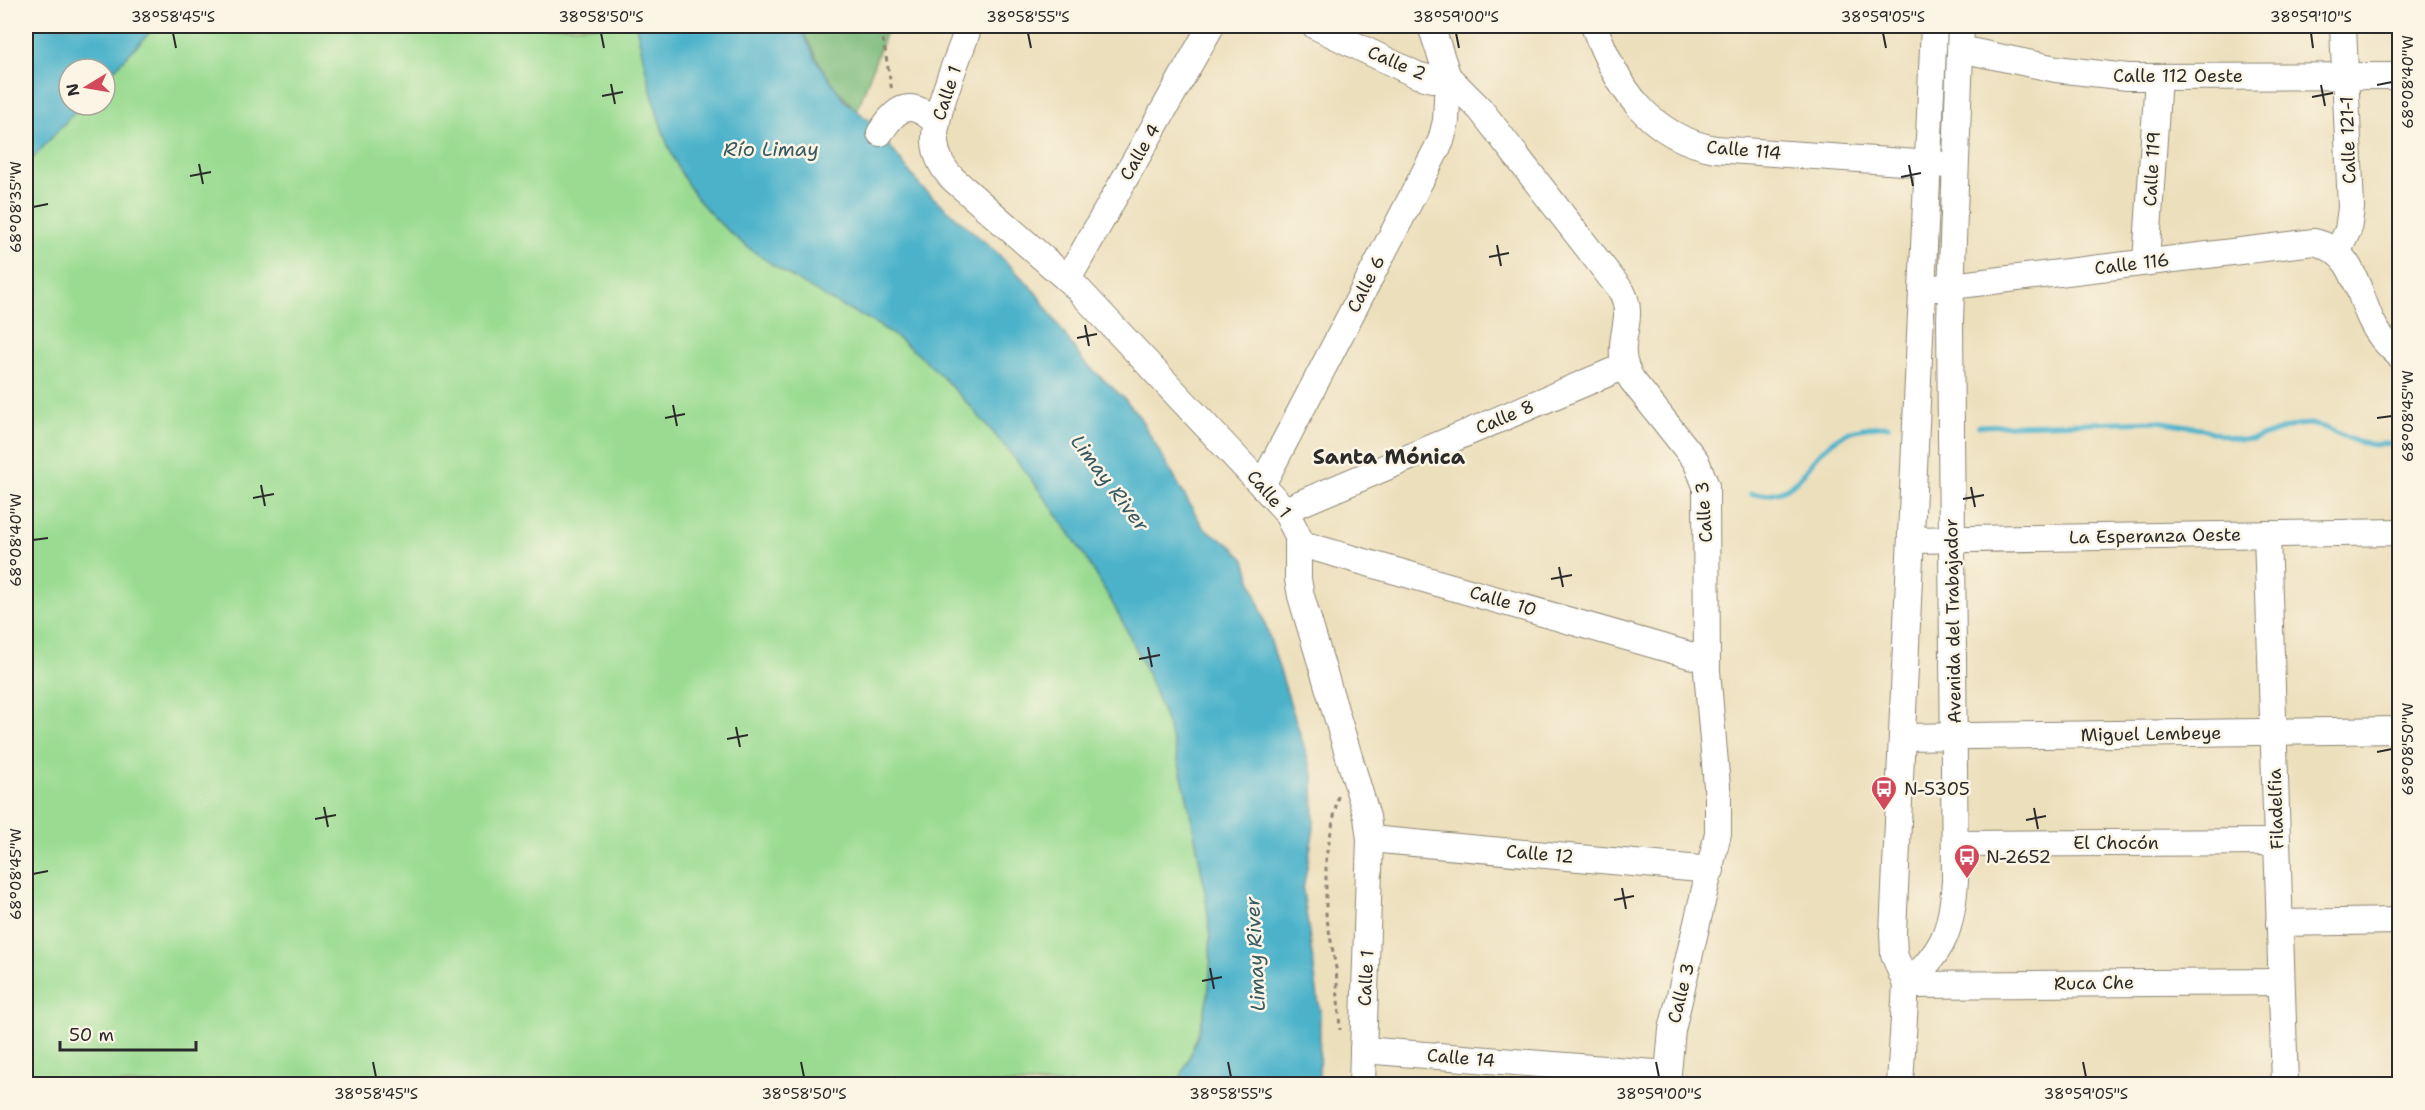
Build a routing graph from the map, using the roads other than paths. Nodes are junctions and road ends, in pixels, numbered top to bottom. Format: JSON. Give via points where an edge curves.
{"nodes":[{"id":1,"x":969,"y":26,"type":"edge"},
{"id":2,"x":1211,"y":26,"type":"edge"},
{"id":3,"x":1315,"y":26,"type":"edge"},
{"id":4,"x":1431,"y":26,"type":"edge"},
{"id":5,"x":1594,"y":26,"type":"edge"},
{"id":6,"x":1934,"y":26,"type":"edge"},
{"id":7,"x":2343,"y":26,"type":"edge"},
{"id":8,"x":1960,"y":37,"type":"edge"},
{"id":9,"x":2346,"y":76,"type":"junction"},
{"id":10,"x":2400,"y":76,"type":"edge"},
{"id":11,"x":1449,"y":77,"type":"junction"},
{"id":12,"x":2158,"y":77,"type":"junction"},
{"id":13,"x":937,"y":123,"type":"junction"},
{"id":14,"x":880,"y":133,"type":"dead end"},
{"id":15,"x":1929,"y":164,"type":"junction"},
{"id":16,"x":1955,"y":166,"type":"junction"},
{"id":17,"x":2338,"y":252,"type":"junction"},
{"id":18,"x":2146,"y":262,"type":"junction"},
{"id":19,"x":1068,"y":279,"type":"junction"},
{"id":20,"x":1951,"y":286,"type":"junction"},
{"id":21,"x":1923,"y":290,"type":"junction"},
{"id":22,"x":2400,"y":356,"type":"edge"},
{"id":23,"x":1625,"y":366,"type":"junction"},
{"id":24,"x":1262,"y":485,"type":"junction"},
{"id":25,"x":1285,"y":510,"type":"junction"},
{"id":26,"x":2400,"y":532,"type":"edge"},
{"id":27,"x":2267,"y":534,"type":"junction"},
{"id":28,"x":1952,"y":539,"type":"junction"},
{"id":29,"x":1911,"y":540,"type":"junction"},
{"id":30,"x":1298,"y":543,"type":"junction"},
{"id":31,"x":1707,"y":660,"type":"junction"},
{"id":32,"x":2400,"y":730,"type":"edge"},
{"id":33,"x":2273,"y":732,"type":"junction"},
{"id":34,"x":1902,"y":737,"type":"junction"},
{"id":35,"x":1955,"y":737,"type":"junction"},
{"id":36,"x":1370,"y":839,"type":"junction"},
{"id":37,"x":2277,"y":842,"type":"junction"},
{"id":38,"x":1956,"y":844,"type":"junction"},
{"id":39,"x":1711,"y":870,"type":"junction"},
{"id":40,"x":2400,"y":921,"type":"edge"},
{"id":41,"x":2279,"y":923,"type":"junction"},
{"id":42,"x":2281,"y":981,"type":"junction"},
{"id":43,"x":1906,"y":985,"type":"junction"},
{"id":44,"x":1363,"y":1050,"type":"junction"},
{"id":45,"x":1667,"y":1079,"type":"edge"},
{"id":46,"x":1362,"y":1084,"type":"edge"},
{"id":47,"x":1900,"y":1084,"type":"edge"},
{"id":48,"x":2285,"y":1084,"type":"edge"}],
"edges":[{"from":1,"to":13,"type":"street","name":"Calle 1"},
{"from":2,"to":19,"type":"street","name":"Calle 4"},
{"from":3,"to":11,"type":"street","name":"Calle 2","via":[[1417,75],[1432,79]]},
{"from":4,"to":11,"type":"street","name":"Calle 3"},
{"from":5,"to":15,"type":"street","name":"Calle 114","via":[[1610,65],[1631,99],[1658,126],[1686,141],[1715,149]]},
{"from":6,"to":15,"type":"street"},
{"from":7,"to":9,"type":"street","name":"Calle 121-1"},
{"from":8,"to":12,"type":"street","name":"Calle 112 Oeste","via":[[2080,73]]},
{"from":8,"to":16,"type":"street","name":"Avenida del Trabajador"},
{"from":9,"to":10,"type":"street","name":"Calle 112 Oeste"},
{"from":9,"to":12,"type":"street","name":"Calle 112 Oeste"},
{"from":9,"to":17,"type":"street","name":"Calle 121-1","via":[[2351,208],[2348,230]]},
{"from":11,"to":23,"type":"street","name":"Calle 3","via":[[1480,109],[1622,292],[1628,311],[1621,344]]},
{"from":11,"to":24,"type":"street","name":"Calle 6","via":[[1441,141]]},
{"from":12,"to":18,"type":"street","name":"Calle 119"},
{"from":13,"to":14,"type":"street","via":[[915,108],[896,112]]},
{"from":13,"to":19,"type":"street","name":"Calle 1","via":[[936,149],[947,173]]},
{"from":15,"to":16,"type":"street","name":"Calle 114"},
{"from":15,"to":21,"type":"street"},
{"from":16,"to":20,"type":"street","name":"Avenida del Trabajador"},
{"from":17,"to":18,"type":"street","name":"Calle 116","via":[[2327,245],[2301,243]]},
{"from":17,"to":22,"type":"street","via":[[2354,274],[2378,334]]},
{"from":18,"to":20,"type":"street","name":"Calle 116"},
{"from":19,"to":24,"type":"street","name":"Calle 1"},
{"from":20,"to":21,"type":"street","name":"Calle 116"},
{"from":20,"to":28,"type":"street","name":"Avenida del Trabajador"},
{"from":21,"to":29,"type":"street"},
{"from":23,"to":25,"type":"street","name":"Calle 8"},
{"from":23,"to":31,"type":"street","name":"Calle 3","via":[[1696,461],[1704,478]]},
{"from":24,"to":25,"type":"street","name":"Calle 1"},
{"from":25,"to":30,"type":"street","name":"Calle 1","via":[[1293,521]]},
{"from":26,"to":27,"type":"street","name":"La Esperanza Oeste"},
{"from":27,"to":28,"type":"street","name":"La Esperanza Oeste"},
{"from":27,"to":33,"type":"street","name":"Filadelfia"},
{"from":28,"to":29,"type":"street","name":"La Esperanza Oeste"},
{"from":28,"to":35,"type":"street","name":"Avenida del Trabajador"},
{"from":29,"to":34,"type":"street"},
{"from":30,"to":31,"type":"street","name":"Calle 10"},
{"from":30,"to":36,"type":"street","name":"Calle 1","via":[[1301,596],[1367,817]]},
{"from":31,"to":39,"type":"street","name":"Calle 3","via":[[1719,809]]},
{"from":32,"to":33,"type":"street","name":"Miguel Lembeye"},
{"from":33,"to":35,"type":"street","name":"Miguel Lembeye"},
{"from":33,"to":37,"type":"street","name":"Filadelfia"},
{"from":34,"to":35,"type":"street","name":"Miguel Lembeye"},
{"from":34,"to":43,"type":"street","via":[[1893,940]]},
{"from":35,"to":38,"type":"street","name":"Avenida del Trabajador"},
{"from":36,"to":39,"type":"street","name":"Calle 12"},
{"from":36,"to":44,"type":"street","name":"Calle 1"},
{"from":37,"to":38,"type":"street","name":"El Chocón"},
{"from":37,"to":41,"type":"street","name":"Filadelfia"},
{"from":38,"to":43,"type":"street","name":"Avenida del Trabajador","via":[[1954,897],[1947,933],[1930,963]]},
{"from":39,"to":45,"type":"street","name":"Calle 3","via":[[1672,1030]]},
{"from":40,"to":41,"type":"street"},
{"from":41,"to":42,"type":"street","name":"Filadelfia"},
{"from":42,"to":43,"type":"street","name":"Ruca Che"},
{"from":42,"to":48,"type":"street","name":"Filadelfia"},
{"from":43,"to":47,"type":"street"},
{"from":44,"to":45,"type":"street","name":"Calle 14"},
{"from":44,"to":46,"type":"street","name":"Calle 1"}]}
